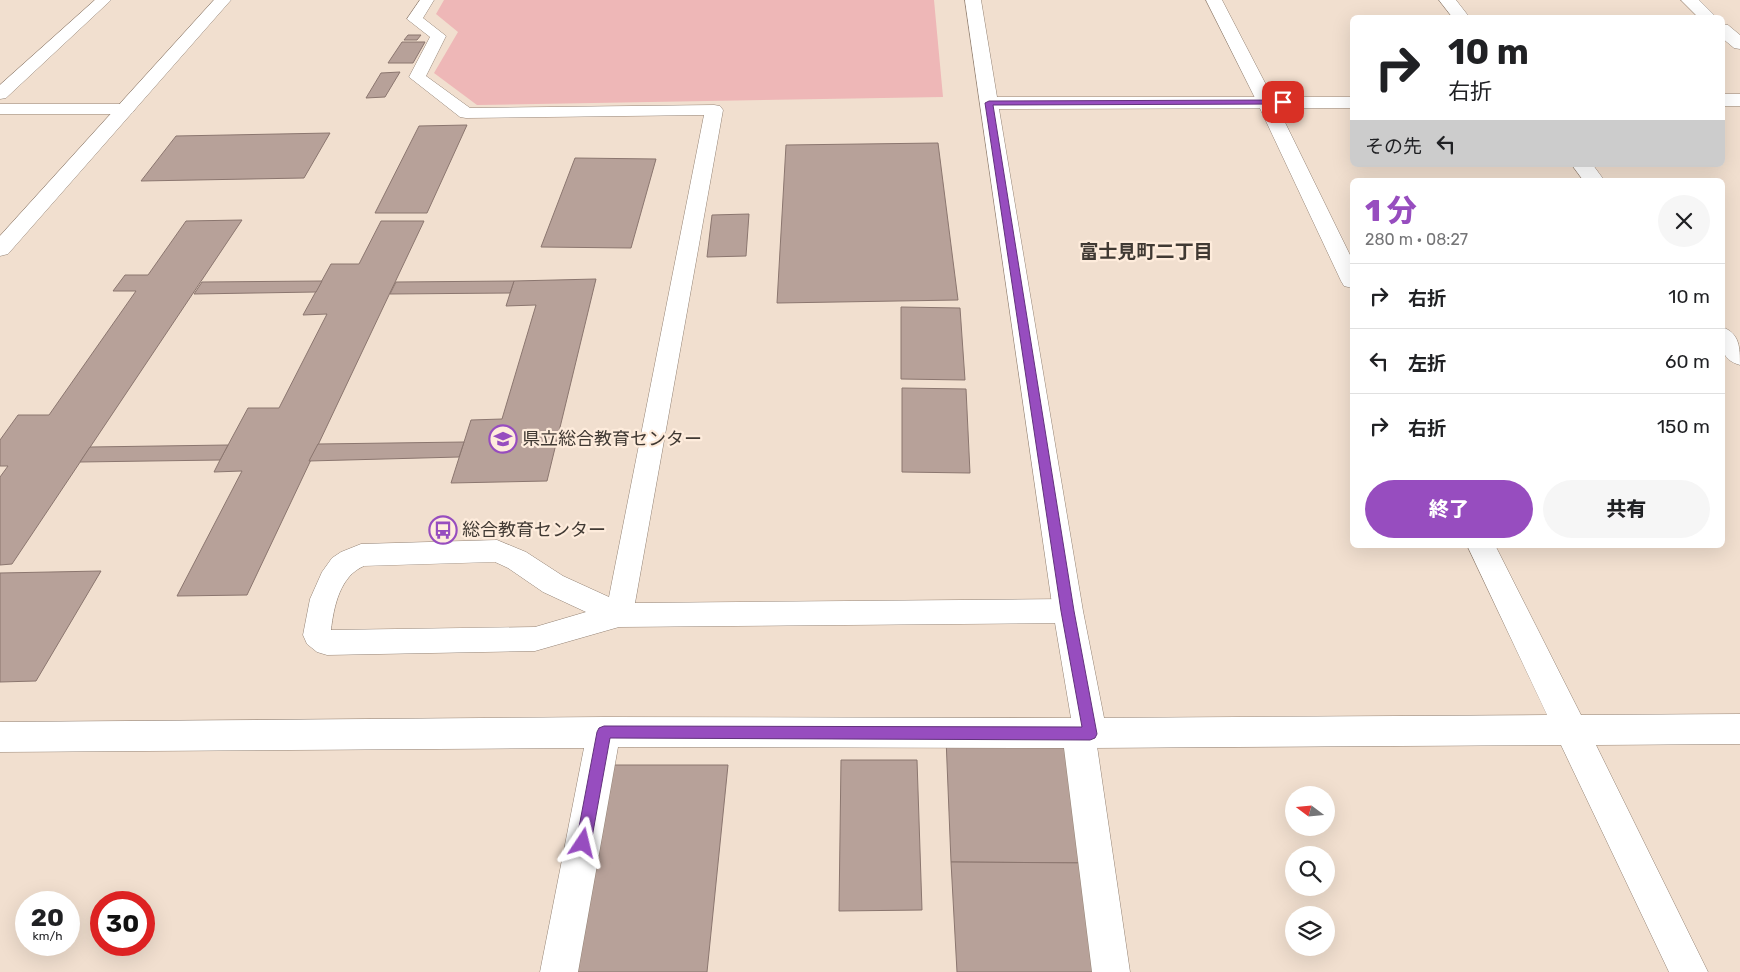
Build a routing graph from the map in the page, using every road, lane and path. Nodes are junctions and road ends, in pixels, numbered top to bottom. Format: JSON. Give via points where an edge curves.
{"nodes":[{"id":1,"x":104,"y":0,"type":"edge"},
{"id":2,"x":223,"y":0,"type":"edge"},
{"id":3,"x":427,"y":0,"type":"edge"},
{"id":4,"x":973,"y":0,"type":"edge"},
{"id":5,"x":1214,"y":0,"type":"edge"},
{"id":6,"x":1447,"y":0,"type":"edge"},
{"id":7,"x":1689,"y":0,"type":"edge"},
{"id":8,"x":1460,"y":15,"type":"edge"},
{"id":9,"x":1706,"y":15,"type":"edge"},
{"id":10,"x":1725,"y":32,"type":"edge"},
{"id":11,"x":1740,"y":44,"type":"edge"},
{"id":12,"x":0,"y":94,"type":"edge"},
{"id":13,"x":1725,"y":100,"type":"edge"},
{"id":14,"x":1740,"y":100,"type":"edge"},
{"id":15,"x":1266,"y":102,"type":"junction"},
{"id":16,"x":1350,"y":102,"type":"edge"},
{"id":17,"x":989,"y":103,"type":"junction"},
{"id":18,"x":0,"y":109,"type":"edge"},
{"id":19,"x":126,"y":109,"type":"junction"},
{"id":20,"x":1584,"y":167,"type":"edge"},
{"id":21,"x":1592,"y":178,"type":"edge"},
{"id":22,"x":0,"y":249,"type":"edge"},
{"id":23,"x":1350,"y":277,"type":"edge"},
{"id":24,"x":1725,"y":338,"type":"edge"},
{"id":25,"x":1740,"y":356,"type":"edge"},
{"id":26,"x":1482,"y":548,"type":"edge"},
{"id":27,"x":1068,"y":611,"type":"junction"},
{"id":28,"x":619,"y":615,"type":"junction"},
{"id":29,"x":1740,"y":729,"type":"edge"},
{"id":30,"x":1570,"y":730,"type":"junction"},
{"id":31,"x":604,"y":732,"type":"junction"},
{"id":32,"x":1090,"y":734,"type":"junction"},
{"id":33,"x":0,"y":738,"type":"edge"},
{"id":34,"x":559,"y":972,"type":"edge"},
{"id":35,"x":1111,"y":972,"type":"edge"},
{"id":36,"x":1689,"y":972,"type":"edge"}],
"edges":[{"from":1,"to":12,"type":"lane"},
{"from":2,"to":19,"type":"street"},
{"from":3,"to":28,"type":"lane","via":[[415,19],[438,36],[417,77],[466,113],[714,110]]},
{"from":4,"to":17,"type":"street"},
{"from":5,"to":15,"type":"street"},
{"from":6,"to":8,"type":"street"},
{"from":7,"to":9,"type":"street"},
{"from":10,"to":11,"type":"street"},
{"from":13,"to":14,"type":"street"},
{"from":15,"to":16,"type":"street"},
{"from":15,"to":17,"type":"street"},
{"from":15,"to":23,"type":"street"},
{"from":17,"to":27,"type":"street"},
{"from":18,"to":19,"type":"lane"},
{"from":19,"to":22,"type":"street"},
{"from":20,"to":21,"type":"street"},
{"from":24,"to":25,"type":"street"},
{"from":26,"to":30,"type":"street"},
{"from":27,"to":28,"type":"lane"},
{"from":27,"to":32,"type":"street"},
{"from":28,"to":28,"type":"lane","via":[[536,638],[327,643],[317,636],[317,622],[335,575],[342,565],[361,555],[497,551],[553,584]]},
{"from":29,"to":30,"type":"street"},
{"from":30,"to":32,"type":"street"},
{"from":30,"to":36,"type":"street"},
{"from":31,"to":32,"type":"street"},
{"from":31,"to":33,"type":"street"},
{"from":31,"to":34,"type":"street"},
{"from":32,"to":35,"type":"street","via":[[1079,738]]}]}
